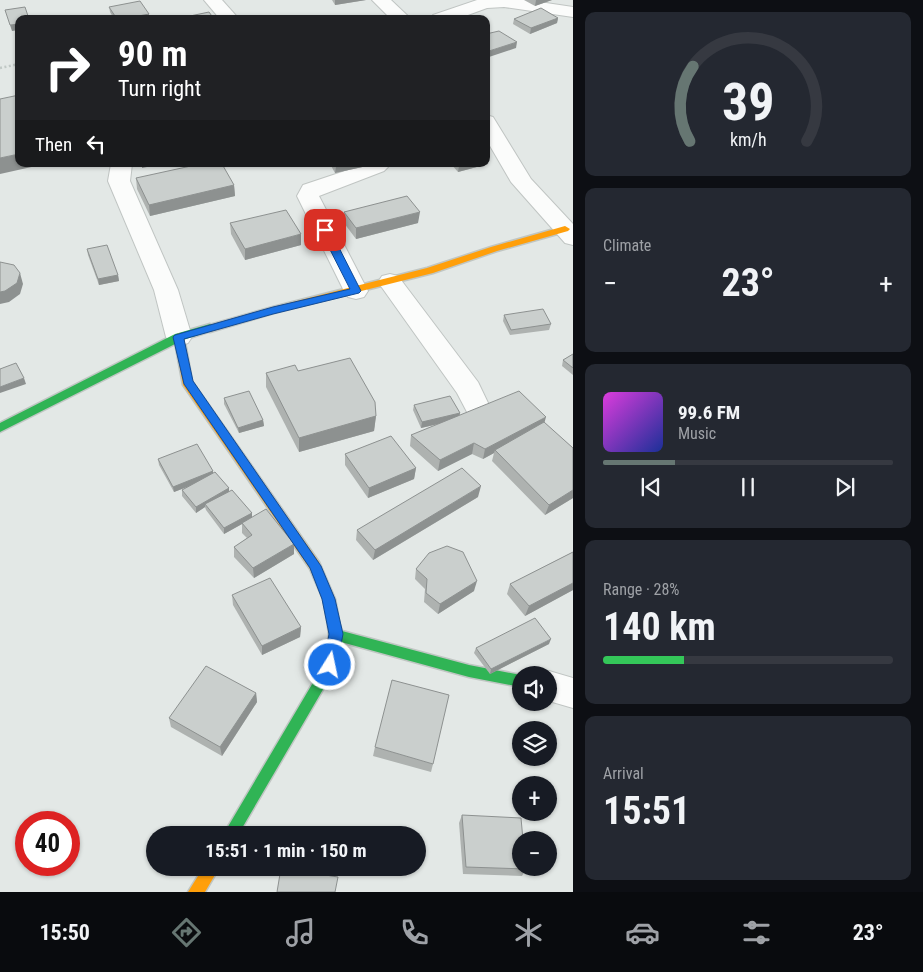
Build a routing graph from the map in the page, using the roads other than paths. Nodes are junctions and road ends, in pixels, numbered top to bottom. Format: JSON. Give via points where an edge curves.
{"nodes":[{"id":1,"x":213,"y":0,"type":"edge"},
{"id":2,"x":382,"y":0,"type":"edge"},
{"id":3,"x":573,"y":12,"type":"edge"},
{"id":4,"x":226,"y":15,"type":"edge"},
{"id":5,"x":398,"y":15,"type":"edge"},
{"id":6,"x":450,"y":15,"type":"edge"},
{"id":7,"x":490,"y":128,"type":"edge"},
{"id":8,"x":121,"y":167,"type":"edge"},
{"id":9,"x":377,"y":167,"type":"dead end"},
{"id":10,"x":571,"y":235,"type":"edge"},
{"id":11,"x":390,"y":282,"type":"junction"},
{"id":12,"x":356,"y":291,"type":"junction"},
{"id":13,"x":179,"y":337,"type":"junction"},
{"id":14,"x":476,"y":405,"type":"dead end"},
{"id":15,"x":0,"y":428,"type":"edge"},
{"id":16,"x":336,"y":634,"type":"junction"},
{"id":17,"x":512,"y":679,"type":"edge"},
{"id":18,"x":557,"y":688,"type":"edge"},
{"id":19,"x":573,"y":693,"type":"edge"},
{"id":20,"x":235,"y":826,"type":"edge"},
{"id":21,"x":205,"y":876,"type":"edge"},
{"id":22,"x":196,"y":892,"type":"edge"}],
"edges":[{"from":1,"to":4,"type":"street"},
{"from":2,"to":5,"type":"street"},
{"from":3,"to":6,"type":"street","via":[[504,2],[484,3]]},
{"from":7,"to":10,"type":"street","via":[[522,182]]},
{"from":8,"to":13,"type":"street","via":[[119,181],[166,290]]},
{"from":9,"to":12,"type":"street","via":[[311,190],[308,196]]},
{"from":10,"to":11,"type":"street"},
{"from":11,"to":12,"type":"street"},
{"from":11,"to":14,"type":"street","via":[[469,389]]},
{"from":12,"to":13,"type":"street"},
{"from":13,"to":15,"type":"street"},
{"from":13,"to":16,"type":"street","via":[[187,382],[315,566],[328,599]]},
{"from":16,"to":17,"type":"street","via":[[469,671]]},
{"from":16,"to":20,"type":"street","via":[[330,665]]},
{"from":18,"to":19,"type":"street"},
{"from":21,"to":22,"type":"street"}]}
